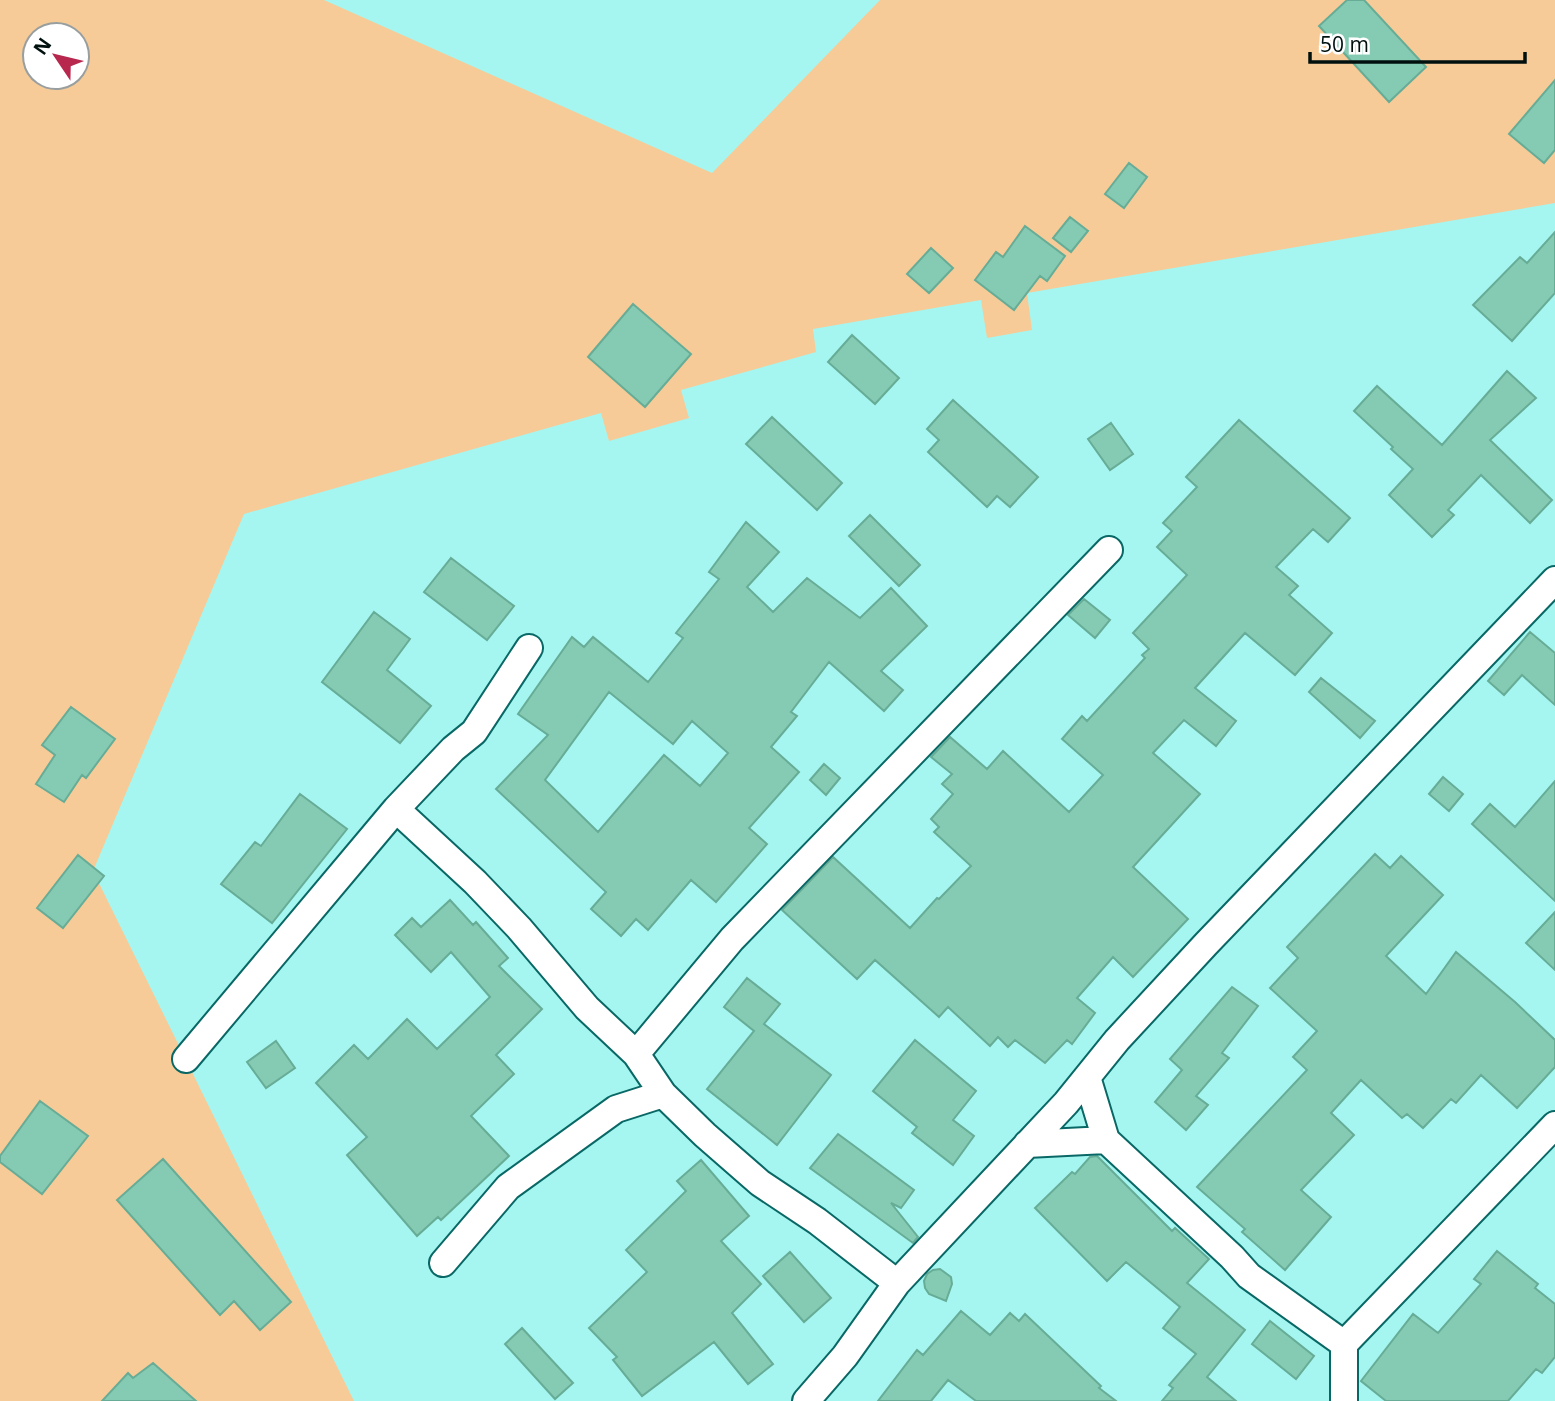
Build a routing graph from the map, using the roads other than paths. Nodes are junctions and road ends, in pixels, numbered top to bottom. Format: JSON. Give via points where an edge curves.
{"nodes":[{"id":1,"x":1109,"y":550,"type":"dead end"},
{"id":2,"x":1555,"y":580,"type":"edge"},
{"id":3,"x":529,"y":648,"type":"dead end"},
{"id":4,"x":396,"y":809,"type":"junction"},
{"id":5,"x":636,"y":1054,"type":"junction"},
{"id":6,"x":186,"y":1059,"type":"dead end"},
{"id":7,"x":1087,"y":1077,"type":"junction"},
{"id":8,"x":663,"y":1094,"type":"junction"},
{"id":9,"x":1555,"y":1125,"type":"edge"},
{"id":10,"x":1106,"y":1140,"type":"junction"},
{"id":11,"x":1027,"y":1144,"type":"junction"},
{"id":12,"x":443,"y":1263,"type":"dead end"},
{"id":13,"x":897,"y":1283,"type":"junction"},
{"id":14,"x":1344,"y":1344,"type":"junction"},
{"id":15,"x":1342,"y":1400,"type":"edge"},
{"id":16,"x":806,"y":1401,"type":"edge"}],
"edges":[{"from":1,"to":5,"type":"street","via":[[732,939]]},
{"from":2,"to":7,"type":"street","via":[[1206,943]]},
{"from":3,"to":4,"type":"street","via":[[474,732]]},
{"from":4,"to":5,"type":"street","via":[[475,882],[587,1008]]},
{"from":4,"to":6,"type":"street"},
{"from":5,"to":8,"type":"street"},
{"from":7,"to":10,"type":"street"},
{"from":7,"to":11,"type":"street"},
{"from":8,"to":12,"type":"street","via":[[616,1109],[508,1187]]},
{"from":8,"to":13,"type":"street","via":[[760,1183]]},
{"from":9,"to":14,"type":"street"},
{"from":10,"to":11,"type":"street"},
{"from":10,"to":14,"type":"street","via":[[1249,1276]]},
{"from":11,"to":13,"type":"street"},
{"from":13,"to":16,"type":"street"},
{"from":14,"to":15,"type":"street"}]}
